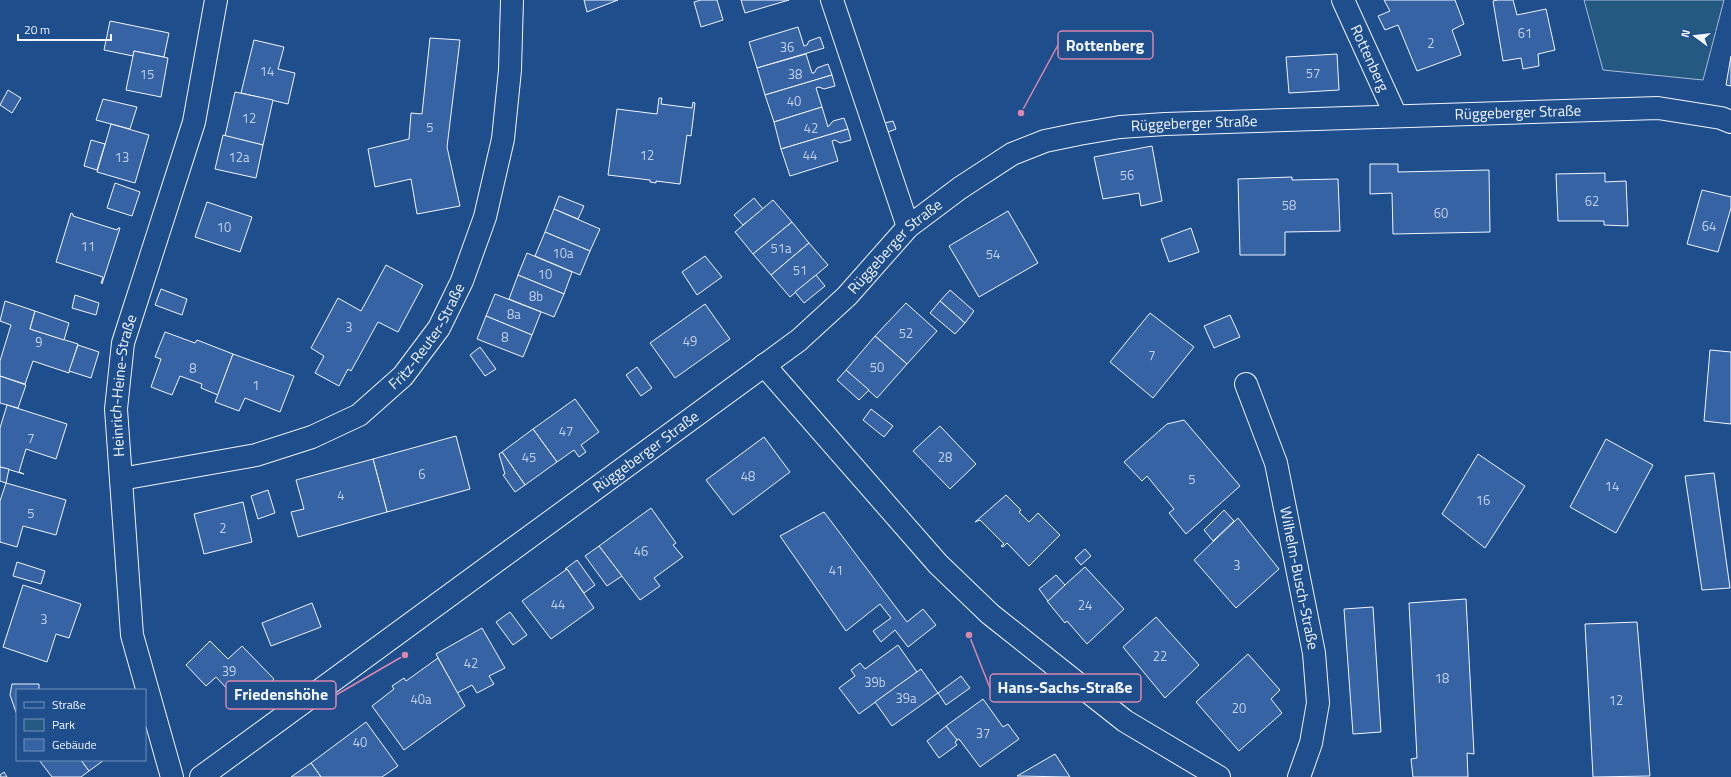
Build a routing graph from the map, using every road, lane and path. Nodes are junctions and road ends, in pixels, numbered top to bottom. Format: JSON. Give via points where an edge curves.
{"nodes":[{"id":1,"x":216,"y":0,"type":"edge"},
{"id":2,"x":512,"y":0,"type":"edge"},
{"id":3,"x":832,"y":0,"type":"edge"},
{"id":4,"x":1343,"y":0,"type":"edge"},
{"id":5,"x":1396,"y":116,"type":"junction"},
{"id":6,"x":1731,"y":122,"type":"edge"},
{"id":7,"x":908,"y":227,"type":"junction"},
{"id":8,"x":764,"y":365,"type":"junction"},
{"id":9,"x":1246,"y":384,"type":"dead end"},
{"id":10,"x":121,"y":479,"type":"junction"},
{"id":11,"x":172,"y":777,"type":"edge"},
{"id":12,"x":201,"y":777,"type":"edge"},
{"id":13,"x":1219,"y":777,"type":"edge"},
{"id":14,"x":1299,"y":777,"type":"edge"}],
"edges":[{"from":1,"to":10,"type":"street","name":"Heinrich-Heine-Straße","via":[[194,122],[123,343],[116,409]]},
{"from":2,"to":10,"type":"street","name":"Fritz-Reuter-Straße","via":[[510,70],[503,139],[485,217],[462,281],[439,328],[404,376],[358,415],[312,437],[256,455]]},
{"from":3,"to":7,"type":"street"},
{"from":4,"to":5,"type":"street","name":"Rottenberg"},
{"from":5,"to":6,"type":"street","name":"Rüggeberger Straße","via":[[1658,108],[1721,118]]},
{"from":5,"to":7,"type":"street","name":"Rüggeberger Straße","via":[[1127,126],[1045,141],[1012,154],[960,188]]},
{"from":7,"to":8,"type":"street","name":"Rüggeberger Straße","via":[[831,312],[799,340]]},
{"from":8,"to":12,"type":"street","name":"Rüggeberger Straße"},
{"from":8,"to":13,"type":"street","via":[[938,564],[990,614],[1125,721]]},
{"from":9,"to":14,"type":"street","name":"Wilhelm-Busch-Straße","via":[[1276,463],[1314,653],[1318,703],[1311,743]]},
{"from":10,"to":11,"type":"street","name":"Heinrich-Heine-Straße","via":[[132,635]]}]}
